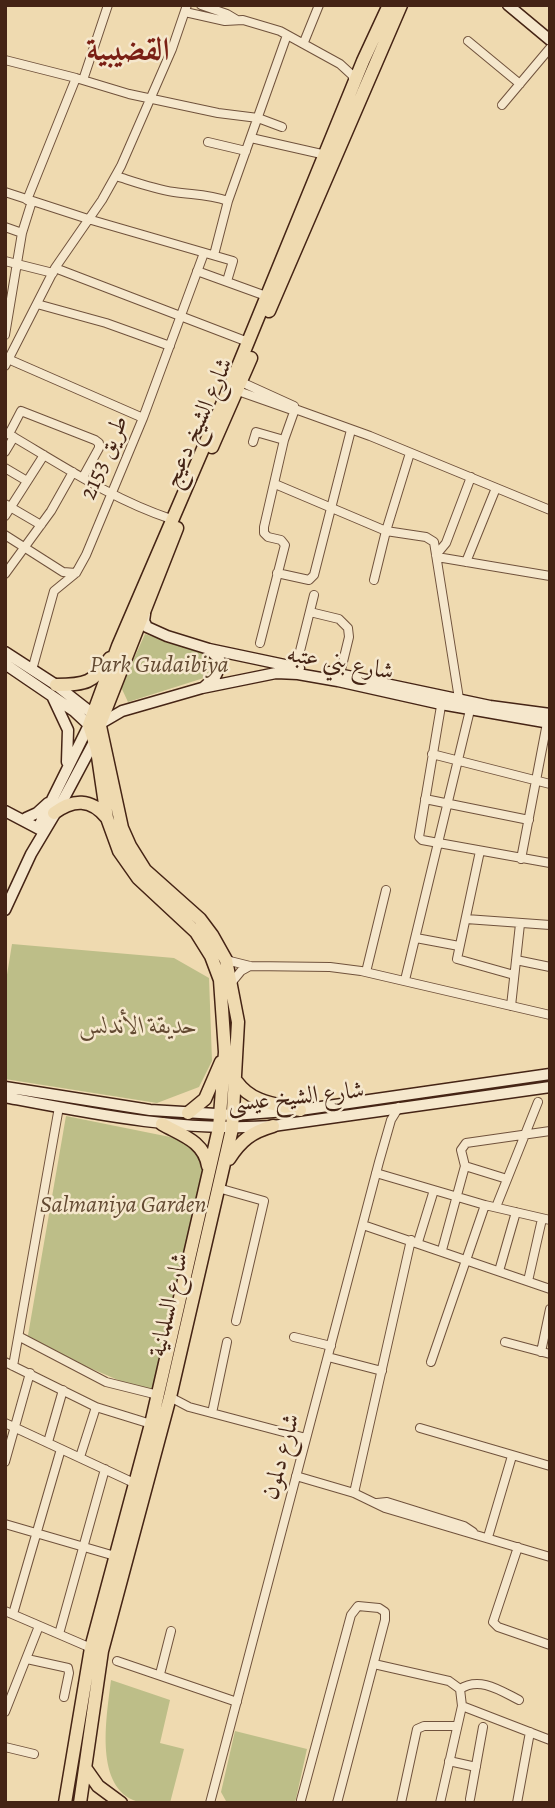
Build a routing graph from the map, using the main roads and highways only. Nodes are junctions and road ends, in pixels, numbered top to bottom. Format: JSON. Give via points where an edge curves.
{"nodes":[{"id":1,"x":508,"y":5,"type":"edge"},
{"id":2,"x":398,"y":6,"type":"edge"},
{"id":3,"x":550,"y":40,"type":"edge"},
{"id":4,"x":331,"y":156,"type":"junction"},
{"id":5,"x":235,"y":384,"type":"junction"},
{"id":6,"x":145,"y":611,"type":"junction"},
{"id":7,"x":118,"y":646,"type":"junction"},
{"id":8,"x":209,"y":649,"type":"junction"},
{"id":9,"x":5,"y":652,"type":"edge"},
{"id":10,"x":5,"y":664,"type":"edge"},
{"id":11,"x":339,"y":677,"type":"junction"},
{"id":12,"x":202,"y":688,"type":"junction"},
{"id":13,"x":54,"y":690,"type":"junction"},
{"id":14,"x":549,"y":720,"type":"edge"},
{"id":15,"x":94,"y":721,"type":"junction"},
{"id":16,"x":95,"y":740,"type":"junction"},
{"id":17,"x":66,"y":770,"type":"junction"},
{"id":18,"x":52,"y":807,"type":"junction"},
{"id":19,"x":5,"y":811,"type":"edge"},
{"id":20,"x":22,"y":817,"type":"junction"},
{"id":21,"x":107,"y":818,"type":"junction"},
{"id":22,"x":42,"y":828,"type":"junction"},
{"id":23,"x":5,"y":910,"type":"edge"},
{"id":24,"x":225,"y":1052,"type":"junction"},
{"id":25,"x":550,"y":1074,"type":"edge"},
{"id":26,"x":237,"y":1082,"type":"junction"},
{"id":27,"x":5,"y":1087,"type":"edge"},
{"id":28,"x":550,"y":1087,"type":"edge"},
{"id":29,"x":5,"y":1097,"type":"edge"},
{"id":30,"x":116,"y":1104,"type":"junction"},
{"id":31,"x":59,"y":1107,"type":"junction"},
{"id":32,"x":300,"y":1110,"type":"junction"},
{"id":33,"x":188,"y":1113,"type":"junction"},
{"id":34,"x":226,"y":1122,"type":"junction"},
{"id":35,"x":162,"y":1124,"type":"junction"},
{"id":36,"x":273,"y":1126,"type":"junction"},
{"id":37,"x":208,"y":1167,"type":"junction"},
{"id":38,"x":223,"y":1168,"type":"junction"},
{"id":39,"x":164,"y":1396,"type":"junction"},
{"id":40,"x":86,"y":1769,"type":"junction"},
{"id":41,"x":65,"y":1803,"type":"edge"},
{"id":42,"x":80,"y":1803,"type":"edge"},
{"id":43,"x":121,"y":1803,"type":"edge"}],
"edges":[{"from":1,"to":3,"type":"main road"},
{"from":2,"to":4,"type":"main road","name":"شارع الشيخ دعيج"},
{"from":2,"to":4,"type":"main road","name":"شارع الشيخ دعيج","via":[[363,61]]},
{"from":4,"to":5,"type":"main road","name":"شارع الشيخ دعيج"},
{"from":4,"to":5,"type":"main road","name":"شارع الشيخ دعيج","via":[[266,296]]},
{"from":5,"to":6,"type":"main road","name":"شارع الشيخ دعيج"},
{"from":5,"to":7,"type":"main road","name":"شارع الشيخ دعيج"},
{"from":6,"to":8,"type":"main road","name":"شارع بني عتبه","via":[[149,629]]},
{"from":6,"to":15,"type":"main road","name":"شارع الشيخ دعيج"},
{"from":7,"to":13,"type":"main road","via":[[88,683]]},
{"from":7,"to":15,"type":"main road","name":"شارع الشيخ دعيج"},
{"from":8,"to":11,"type":"main road","name":"شارع بني عتبه"},
{"from":8,"to":12,"type":"main road","via":[[221,665]]},
{"from":9,"to":13,"type":"main road"},
{"from":10,"to":13,"type":"main road"},
{"from":11,"to":12,"type":"main road","name":"شارع بني عتبه","via":[[276,673]]},
{"from":11,"to":14,"type":"main road","name":"شارع بني عتبه","via":[[463,706]]},
{"from":12,"to":15,"type":"main road","name":"شارع بني عتبه"},
{"from":13,"to":15,"type":"main road"},
{"from":13,"to":17,"type":"main road","via":[[68,730]]},
{"from":15,"to":16,"type":"main road","name":"شارع الشيخ دعيج"},
{"from":15,"to":17,"type":"main road","name":"شارع الشيخ دعيج"},
{"from":15,"to":26,"type":"main road","name":"شارع السلمانية","via":[[130,846],[145,870],[200,919],[226,960],[238,1022]]},
{"from":16,"to":18,"type":"main road","name":"شارع الشيخ دعيج","via":[[62,802]]},
{"from":16,"to":21,"type":"main road","name":"شارع السلمانية"},
{"from":17,"to":18,"type":"main road","name":"شارع الشيخ دعيج"},
{"from":18,"to":20,"type":"main road"},
{"from":18,"to":21,"type":"main road","via":[[86,802]]},
{"from":18,"to":22,"type":"main road","name":"شارع الشيخ دعيج"},
{"from":19,"to":20,"type":"main road"},
{"from":20,"to":22,"type":"main road"},
{"from":21,"to":24,"type":"main road","name":"شارع السلمانية","via":[[128,865],[196,932],[211,956],[220,980]]},
{"from":22,"to":23,"type":"main road","name":"شارع الشيخ دعيج"},
{"from":24,"to":33,"type":"main road","via":[[208,1093]]},
{"from":24,"to":34,"type":"main road","name":"شارع السلمانية"},
{"from":25,"to":32,"type":"main road","name":"شارع الشيخ عيسى"},
{"from":26,"to":32,"type":"main road","via":[[256,1099]]},
{"from":26,"to":34,"type":"main road","name":"شارع السلمانية"},
{"from":27,"to":30,"type":"main road","name":"شارع الشيخ عيسى"},
{"from":28,"to":36,"type":"main road","name":"شارع الشيخ عيسى"},
{"from":29,"to":31,"type":"main road","name":"شارع الشيخ عيسى"},
{"from":30,"to":31,"type":"main road","via":[[72,1101]]},
{"from":30,"to":33,"type":"main road","name":"شارع الشيخ عيسى"},
{"from":31,"to":35,"type":"main road","name":"شارع الشيخ عيسى"},
{"from":32,"to":34,"type":"main road","name":"شارع الشيخ عيسى"},
{"from":33,"to":34,"type":"main road","name":"شارع الشيخ عيسى"},
{"from":34,"to":35,"type":"main road","name":"شارع الشيخ عيسى"},
{"from":34,"to":36,"type":"main road","name":"شارع الشيخ عيسى"},
{"from":34,"to":37,"type":"main road","name":"شارع السلمانية"},
{"from":34,"to":38,"type":"main road","name":"شارع السلمانية"},
{"from":35,"to":37,"type":"main road","via":[[198,1144]]},
{"from":36,"to":38,"type":"main road","via":[[252,1132]]},
{"from":37,"to":39,"type":"main road","name":"شارع السلمانية"},
{"from":38,"to":39,"type":"main road","name":"شارع السلمانية"},
{"from":39,"to":40,"type":"main road","name":"شارع السلمانية","via":[[102,1651]]},
{"from":39,"to":41,"type":"main road","name":"شارع السلمانية","via":[[151,1424],[91,1648]]},
{"from":40,"to":42,"type":"main road","name":"شارع السلمانية"},
{"from":40,"to":43,"type":"main road","via":[[98,1786]]}]}
